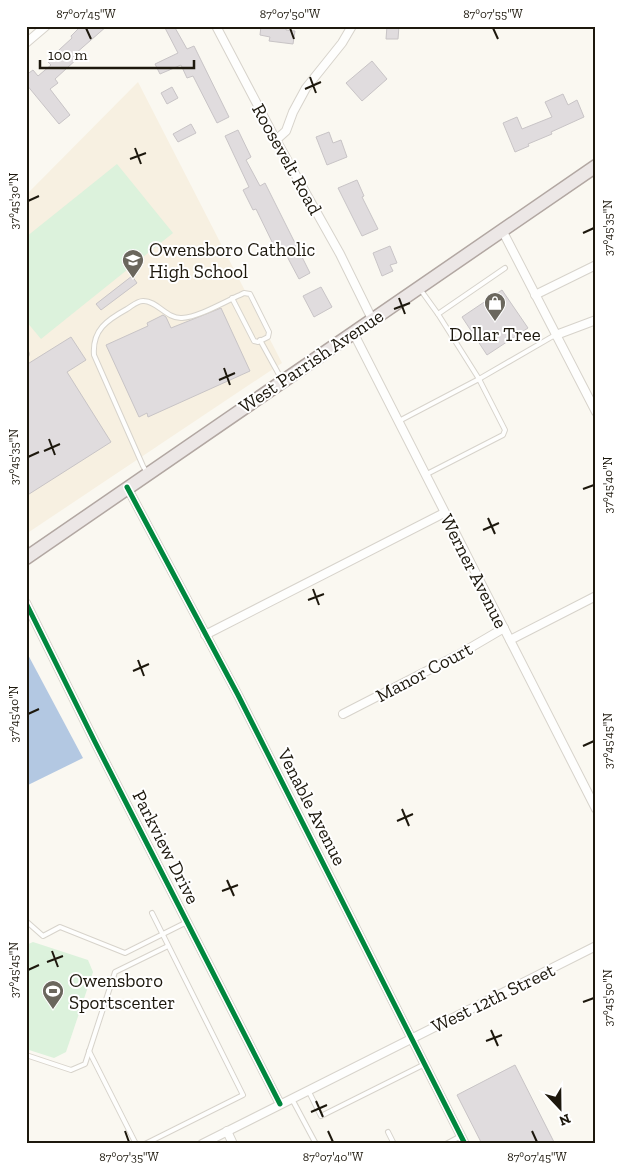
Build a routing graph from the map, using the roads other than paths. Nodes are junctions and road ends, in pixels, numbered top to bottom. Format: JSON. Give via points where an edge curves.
{"nodes":[{"id":1,"x":46,"y":26,"type":"edge"},
{"id":2,"x":216,"y":26,"type":"edge"},
{"id":3,"x":352,"y":26,"type":"edge"},
{"id":4,"x":26,"y":43,"type":"edge"},
{"id":5,"x":276,"y":140,"type":"junction"},
{"id":6,"x":596,"y":166,"type":"edge"},
{"id":7,"x":502,"y":230,"type":"junction"},
{"id":8,"x":596,"y":265,"type":"edge"},
{"id":9,"x":505,"y":268,"type":"dead end"},
{"id":10,"x":419,"y":287,"type":"junction"},
{"id":11,"x":535,"y":295,"type":"junction"},
{"id":12,"x":232,"y":298,"type":"junction"},
{"id":13,"x":438,"y":314,"type":"junction"},
{"id":14,"x":372,"y":319,"type":"junction"},
{"id":15,"x":596,"y":320,"type":"edge"},
{"id":16,"x":353,"y":332,"type":"junction"},
{"id":17,"x":556,"y":335,"type":"junction"},
{"id":18,"x":260,"y":340,"type":"junction"},
{"id":19,"x":479,"y":379,"type":"junction"},
{"id":20,"x":283,"y":380,"type":"junction"},
{"id":21,"x":596,"y":412,"type":"edge"},
{"id":22,"x":398,"y":422,"type":"junction"},
{"id":23,"x":148,"y":473,"type":"junction"},
{"id":24,"x":425,"y":475,"type":"junction"},
{"id":25,"x":127,"y":487,"type":"junction"},
{"id":26,"x":444,"y":513,"type":"junction"},
{"id":27,"x":26,"y":558,"type":"edge"},
{"id":28,"x":596,"y":596,"type":"edge"},
{"id":29,"x":26,"y":603,"type":"edge"},
{"id":30,"x":504,"y":628,"type":"junction"},
{"id":31,"x":205,"y":635,"type":"junction"},
{"id":32,"x":510,"y":640,"type":"junction"},
{"id":33,"x":344,"y":714,"type":"dead end"},
{"id":34,"x":596,"y":809,"type":"edge"},
{"id":35,"x":152,"y":913,"type":"dead end"},
{"id":36,"x":187,"y":922,"type":"junction"},
{"id":37,"x":27,"y":924,"type":"edge"},
{"id":38,"x":162,"y":934,"type":"junction"},
{"id":39,"x":168,"y":946,"type":"junction"},
{"id":40,"x":596,"y":946,"type":"edge"},
{"id":41,"x":412,"y":1038,"type":"junction"},
{"id":42,"x":89,"y":1051,"type":"junction"},
{"id":43,"x":26,"y":1055,"type":"edge"},
{"id":44,"x":425,"y":1064,"type":"junction"},
{"id":45,"x":308,"y":1090,"type":"junction"},
{"id":46,"x":292,"y":1098,"type":"junction"},
{"id":47,"x":280,"y":1104,"type":"junction"},
{"id":48,"x":227,"y":1131,"type":"junction"},
{"id":49,"x":388,"y":1132,"type":"dead end"},
{"id":50,"x":463,"y":1140,"type":"edge"},
{"id":51,"x":136,"y":1144,"type":"edge"},
{"id":52,"x":145,"y":1144,"type":"edge"},
{"id":53,"x":202,"y":1144,"type":"edge"},
{"id":54,"x":232,"y":1144,"type":"edge"},
{"id":55,"x":316,"y":1144,"type":"edge"},
{"id":56,"x":394,"y":1144,"type":"edge"},
{"id":57,"x":446,"y":1144,"type":"edge"}],
"edges":[{"from":1,"to":4,"type":"street"},
{"from":2,"to":5,"type":"street","name":"Roosevelt Road"},
{"from":3,"to":5,"type":"street","via":[[306,88],[286,131]]},
{"from":5,"to":14,"type":"street","name":"Roosevelt Road","via":[[340,254]]},
{"from":6,"to":7,"type":"main road","name":"West Parrish Avenue"},
{"from":7,"to":10,"type":"main road","name":"West Parrish Avenue"},
{"from":7,"to":11,"type":"street"},
{"from":8,"to":11,"type":"street"},
{"from":9,"to":13,"type":"lane"},
{"from":10,"to":13,"type":"lane"},
{"from":10,"to":14,"type":"main road","name":"West Parrish Avenue"},
{"from":11,"to":17,"type":"street"},
{"from":12,"to":18,"type":"lane","via":[[252,339]]},
{"from":12,"to":18,"type":"lane","via":[[250,294],[269,332],[268,337]]},
{"from":12,"to":23,"type":"lane","via":[[193,316],[179,318],[148,302],[139,302],[111,317],[95,339],[94,355],[142,466]]},
{"from":13,"to":19,"type":"lane"},
{"from":14,"to":16,"type":"main road","name":"West Parrish Avenue"},
{"from":15,"to":17,"type":"street"},
{"from":16,"to":20,"type":"main road","name":"West Parrish Avenue"},
{"from":16,"to":22,"type":"street","name":"Werner Avenue"},
{"from":17,"to":19,"type":"lane"},
{"from":17,"to":21,"type":"street"},
{"from":18,"to":20,"type":"lane"},
{"from":19,"to":22,"type":"lane"},
{"from":19,"to":24,"type":"lane","via":[[504,430],[503,435]]},
{"from":20,"to":23,"type":"main road","name":"West Parrish Avenue"},
{"from":22,"to":24,"type":"street","name":"Werner Avenue"},
{"from":23,"to":25,"type":"main road","name":"West Parrish Avenue"},
{"from":24,"to":26,"type":"street","name":"Werner Avenue"},
{"from":25,"to":27,"type":"main road","name":"West Parrish Avenue"},
{"from":25,"to":31,"type":"street","name":"Venable Avenue"},
{"from":26,"to":30,"type":"street","name":"Werner Avenue"},
{"from":26,"to":31,"type":"street"},
{"from":28,"to":32,"type":"street"},
{"from":29,"to":36,"type":"street","name":"Parkview Drive"},
{"from":30,"to":32,"type":"street","name":"Werner Avenue"},
{"from":30,"to":33,"type":"street","name":"Manor Court"},
{"from":31,"to":41,"type":"street","name":"Venable Avenue"},
{"from":32,"to":34,"type":"street","name":"Werner Avenue"},
{"from":35,"to":38,"type":"lane"},
{"from":36,"to":38,"type":"lane"},
{"from":36,"to":47,"type":"street","name":"Parkview Drive"},
{"from":37,"to":38,"type":"lane","via":[[43,936],[60,927],[125,953]]},
{"from":38,"to":39,"type":"lane"},
{"from":39,"to":42,"type":"lane","via":[[115,972]]},
{"from":39,"to":52,"type":"lane","via":[[243,1095]]},
{"from":40,"to":41,"type":"street","name":"West 12th Street"},
{"from":41,"to":44,"type":"street","name":"Venable Avenue"},
{"from":41,"to":45,"type":"street","name":"West 12th Street"},
{"from":42,"to":43,"type":"lane","via":[[85,1064],[71,1070]]},
{"from":42,"to":51,"type":"lane"},
{"from":44,"to":45,"type":"lane","via":[[321,1116]]},
{"from":44,"to":50,"type":"street","name":"Venable Avenue"},
{"from":45,"to":46,"type":"street","name":"West 12th Street"},
{"from":46,"to":47,"type":"street","name":"West 12th Street"},
{"from":46,"to":55,"type":"lane"},
{"from":47,"to":48,"type":"street","name":"West 12th Street"},
{"from":48,"to":53,"type":"street","name":"West 12th Street"},
{"from":48,"to":54,"type":"street"},
{"from":49,"to":56,"type":"lane"},
{"from":50,"to":57,"type":"lane"}]}
